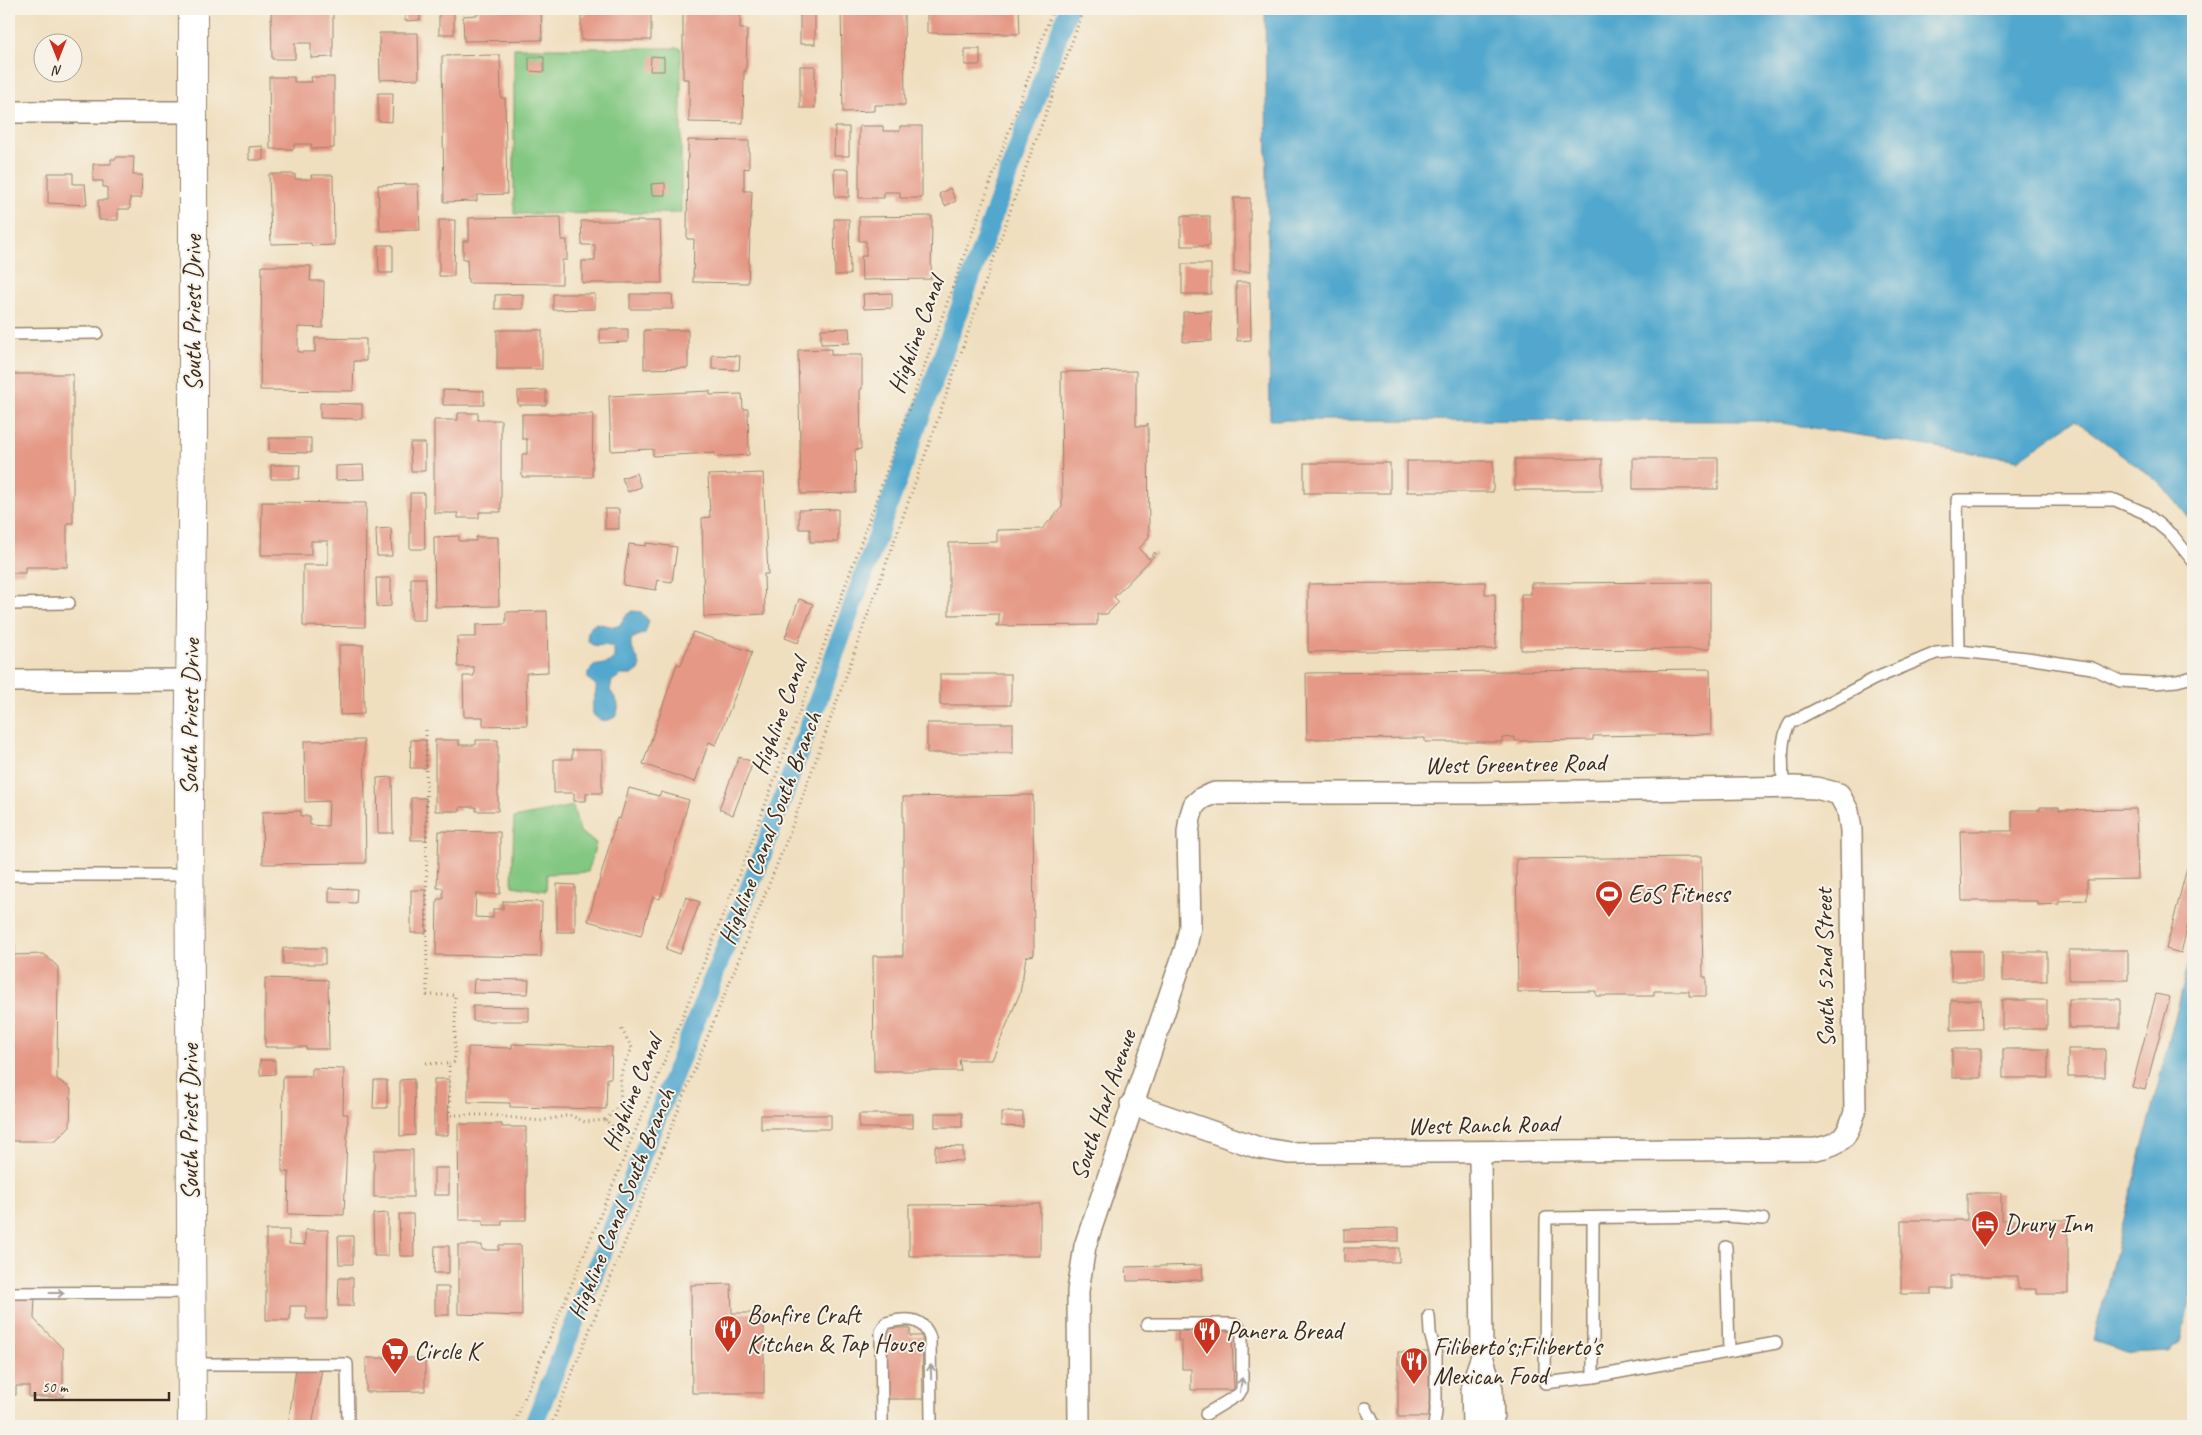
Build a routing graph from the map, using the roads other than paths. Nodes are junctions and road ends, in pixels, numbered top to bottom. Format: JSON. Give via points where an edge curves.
{"nodes":[{"id":1,"x":193,"y":9,"type":"edge"},
{"id":2,"x":9,"y":112,"type":"edge"},
{"id":3,"x":193,"y":112,"type":"junction"},
{"id":4,"x":97,"y":332,"type":"dead end"},
{"id":5,"x":9,"y":334,"type":"edge"},
{"id":6,"x":2193,"y":561,"type":"edge"},
{"id":7,"x":69,"y":603,"type":"dead end"},
{"id":8,"x":9,"y":604,"type":"edge"},
{"id":9,"x":1959,"y":650,"type":"junction"},
{"id":10,"x":2193,"y":677,"type":"edge"},
{"id":11,"x":190,"y":680,"type":"junction"},
{"id":12,"x":9,"y":681,"type":"edge"},
{"id":13,"x":1783,"y":787,"type":"junction"},
{"id":14,"x":1839,"y":794,"type":"joint"},
{"id":15,"x":1194,"y":805,"type":"joint"},
{"id":16,"x":189,"y":874,"type":"junction"},
{"id":17,"x":9,"y":875,"type":"edge"},
{"id":18,"x":1131,"y":1104,"type":"junction"},
{"id":19,"x":1841,"y":1140,"type":"joint"},
{"id":20,"x":1480,"y":1153,"type":"junction"},
{"id":21,"x":1593,"y":1219,"type":"junction"},
{"id":22,"x":1763,"y":1219,"type":"dead end"},
{"id":23,"x":1726,"y":1247,"type":"dead end"},
{"id":24,"x":191,"y":1292,"type":"junction"},
{"id":25,"x":9,"y":1293,"type":"edge"},
{"id":26,"x":1429,"y":1316,"type":"dead end"},
{"id":27,"x":1147,"y":1324,"type":"dead end"},
{"id":28,"x":1776,"y":1343,"type":"dead end"},
{"id":29,"x":1729,"y":1351,"type":"junction"},
{"id":30,"x":1482,"y":1356,"type":"junction"},
{"id":31,"x":192,"y":1364,"type":"junction"},
{"id":32,"x":1593,"y":1377,"type":"junction"},
{"id":33,"x":1366,"y":1408,"type":"dead end"},
{"id":34,"x":1206,"y":1414,"type":"dead end"},
{"id":35,"x":931,"y":1421,"type":"dead end"},
{"id":36,"x":882,"y":1422,"type":"dead end"},
{"id":37,"x":192,"y":1426,"type":"edge"},
{"id":38,"x":348,"y":1426,"type":"edge"},
{"id":39,"x":1079,"y":1426,"type":"edge"},
{"id":40,"x":1375,"y":1426,"type":"edge"},
{"id":41,"x":1434,"y":1426,"type":"edge"},
{"id":42,"x":1472,"y":1426,"type":"edge"},
{"id":43,"x":1492,"y":1426,"type":"edge"}],
"edges":[{"from":1,"to":3,"type":"main road","name":"South Priest Drive"},
{"from":2,"to":3,"type":"street"},
{"from":3,"to":11,"type":"main road","name":"South Priest Drive"},
{"from":4,"to":5,"type":"lane"},
{"from":6,"to":9,"type":"lane","via":[[2173,536],[2145,513],[2115,500],[1957,500]]},
{"from":7,"to":8,"type":"lane"},
{"from":9,"to":10,"type":"lane","via":[[2092,668],[2120,681],[2154,683]]},
{"from":9,"to":13,"type":"lane","via":[[1936,653],[1883,675],[1790,723],[1785,730]]},
{"from":11,"to":12,"type":"street"},
{"from":11,"to":16,"type":"main road","name":"South Priest Drive"},
{"from":13,"to":14,"type":"street","name":"West Greentree Road","via":[[1816,788]]},
{"from":13,"to":15,"type":"street","name":"West Greentree Road","via":[[1476,793],[1215,793]]},
{"from":14,"to":19,"type":"street","name":"South 52nd Street","via":[[1848,811],[1851,830],[1855,1112],[1849,1131]]},
{"from":15,"to":18,"type":"street","name":"South Harl Avenue","via":[[1188,833],[1190,927],[1186,947]]},
{"from":16,"to":17,"type":"lane"},
{"from":16,"to":24,"type":"main road","name":"South Priest Drive"},
{"from":18,"to":20,"type":"street","name":"West Ranch Road","via":[[1259,1148],[1289,1153]]},
{"from":18,"to":39,"type":"street","name":"South Harl Avenue","via":[[1081,1266]]},
{"from":19,"to":20,"type":"street","name":"West Ranch Road","via":[[1832,1146],[1816,1149]]},
{"from":20,"to":30,"type":"street"},
{"from":21,"to":22,"type":"lane"},
{"from":21,"to":32,"type":"lane"},
{"from":21,"to":32,"type":"lane","via":[[1546,1218],[1545,1383]]},
{"from":23,"to":29,"type":"lane"},
{"from":25,"to":24,"type":"lane","one_way":true},
{"from":24,"to":31,"type":"main road","name":"South Priest Drive"},
{"from":26,"to":41,"type":"lane","via":[[1436,1355]]},
{"from":34,"to":27,"type":"lane","one_way":true,"via":[[1239,1394],[1242,1388],[1242,1331],[1237,1325],[1229,1324]]},
{"from":28,"to":29,"type":"lane"},
{"from":29,"to":32,"type":"lane"},
{"from":30,"to":42,"type":"street","via":[[1472,1385]]},
{"from":30,"to":43,"type":"street","via":[[1492,1389]]},
{"from":31,"to":37,"type":"main road","name":"South Priest Drive"},
{"from":31,"to":38,"type":"lane","via":[[347,1364]]},
{"from":33,"to":40,"type":"lane"},
{"from":35,"to":36,"type":"lane","one_way":true,"via":[[930,1338],[927,1328],[920,1322],[899,1320],[886,1323],[881,1332]]}]}
